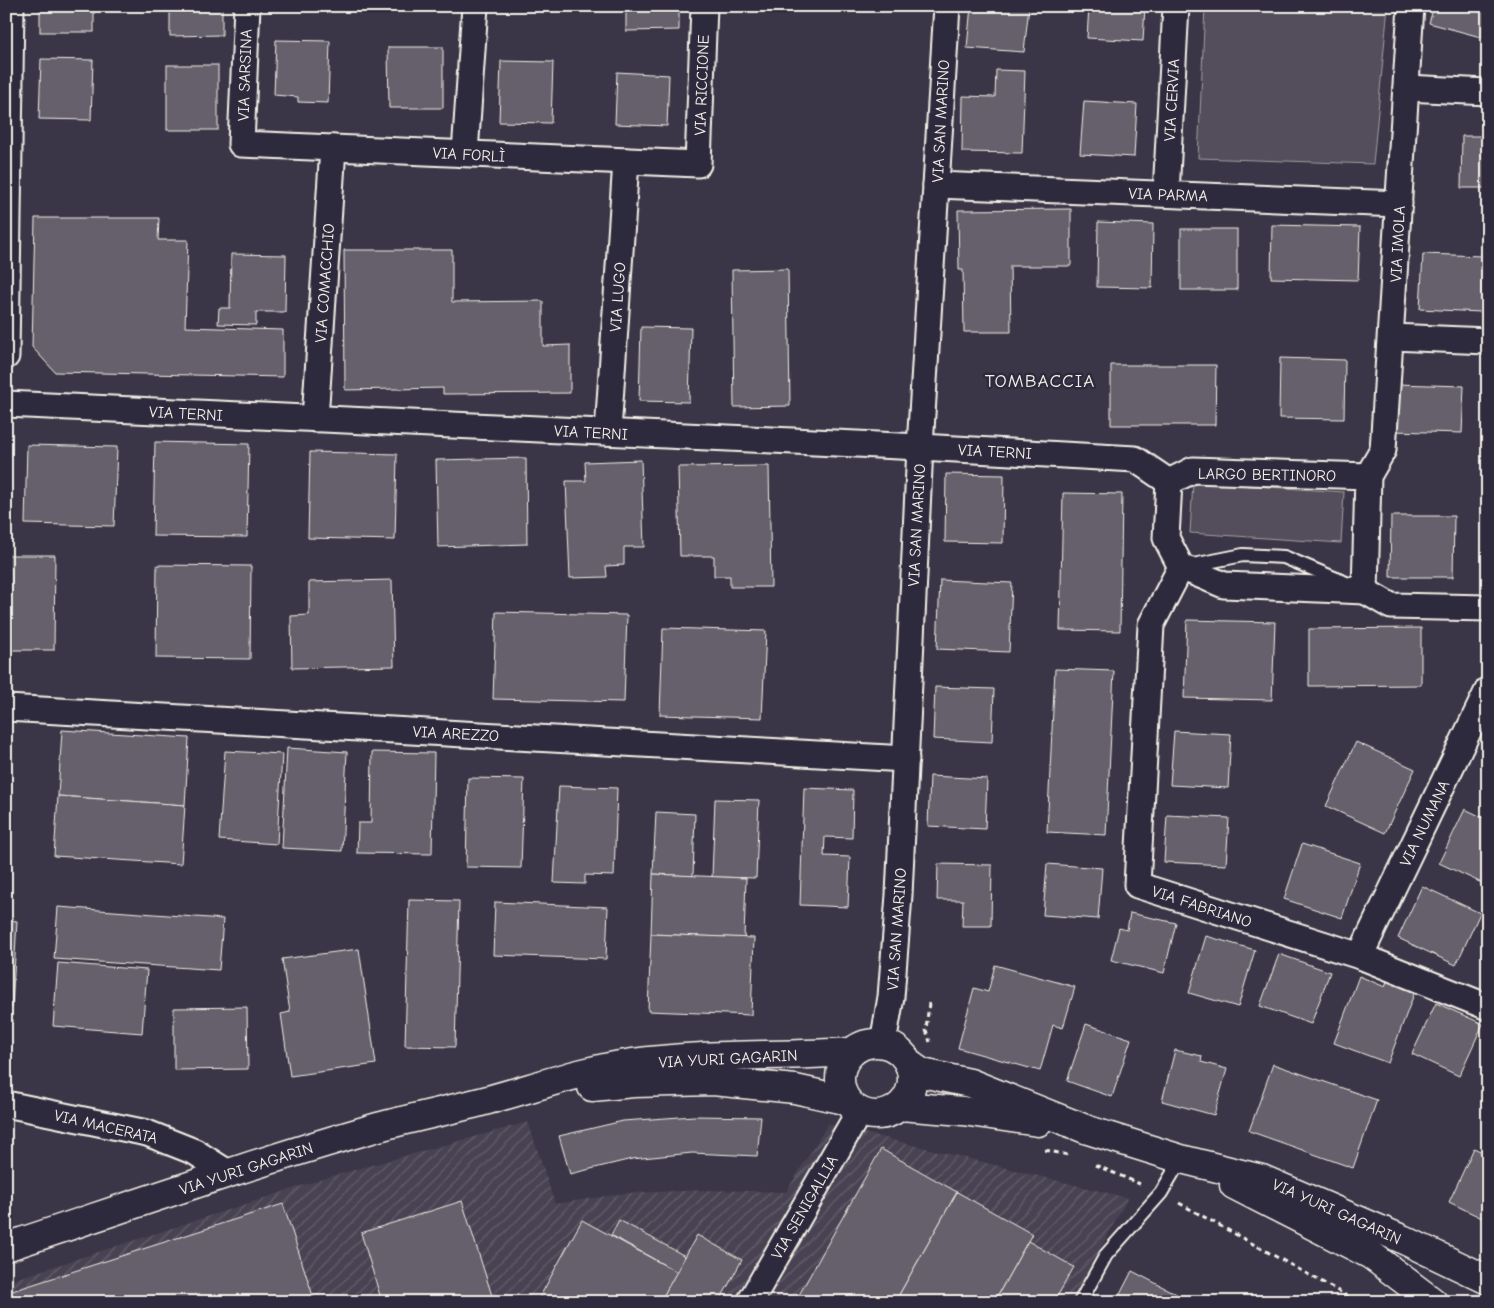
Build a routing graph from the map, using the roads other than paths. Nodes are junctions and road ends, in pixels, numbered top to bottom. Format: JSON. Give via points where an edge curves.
{"nodes":[{"id":1,"x":11,"y":6,"type":"edge"},
{"id":2,"x":246,"y":6,"type":"edge"},
{"id":3,"x":476,"y":6,"type":"edge"},
{"id":4,"x":704,"y":6,"type":"edge"},
{"id":5,"x":947,"y":6,"type":"edge"},
{"id":6,"x":1176,"y":6,"type":"edge"},
{"id":7,"x":1411,"y":6,"type":"edge"},
{"id":8,"x":1406,"y":88,"type":"junction"},
{"id":9,"x":1488,"y":92,"type":"edge"},
{"id":10,"x":241,"y":144,"type":"joint"},
{"id":11,"x":333,"y":148,"type":"junction"},
{"id":12,"x":465,"y":153,"type":"junction"},
{"id":13,"x":626,"y":161,"type":"junction"},
{"id":14,"x":698,"y":164,"type":"joint"},
{"id":15,"x":936,"y":185,"type":"junction"},
{"id":16,"x":1166,"y":194,"type":"junction"},
{"id":17,"x":1399,"y":204,"type":"junction"},
{"id":18,"x":1391,"y":337,"type":"junction"},
{"id":19,"x":1488,"y":341,"type":"edge"},
{"id":20,"x":6,"y":356,"type":"edge"},
{"id":21,"x":6,"y":404,"type":"edge"},
{"id":22,"x":315,"y":419,"type":"junction"},
{"id":23,"x":608,"y":432,"type":"junction"},
{"id":24,"x":920,"y":447,"type":"junction"},
{"id":25,"x":1368,"y":476,"type":"junction"},
{"id":26,"x":1169,"y":482,"type":"junction"},
{"id":27,"x":1180,"y":567,"type":"junction"},
{"id":28,"x":1365,"y":591,"type":"junction"},
{"id":29,"x":1488,"y":608,"type":"edge"},
{"id":30,"x":1488,"y":690,"type":"edge"},
{"id":31,"x":6,"y":708,"type":"edge"},
{"id":32,"x":906,"y":759,"type":"junction"},
{"id":33,"x":1360,"y":956,"type":"junction"},
{"id":34,"x":1488,"y":1007,"type":"edge"},
{"id":35,"x":883,"y":1043,"type":"junction"},
{"id":36,"x":851,"y":1052,"type":"junction"},
{"id":37,"x":909,"y":1064,"type":"junction"},
{"id":38,"x":489,"y":1100,"type":"junction"},
{"id":39,"x":6,"y":1104,"type":"edge"},
{"id":40,"x":852,"y":1106,"type":"junction"},
{"id":41,"x":900,"y":1106,"type":"junction"},
{"id":42,"x":1088,"y":1130,"type":"junction"},
{"id":43,"x":1181,"y":1159,"type":"junction"},
{"id":44,"x":228,"y":1173,"type":"junction"},
{"id":45,"x":6,"y":1247,"type":"edge"},
{"id":46,"x":1488,"y":1280,"type":"edge"},
{"id":47,"x":750,"y":1302,"type":"edge"},
{"id":48,"x":1080,"y":1302,"type":"edge"},
{"id":49,"x":1433,"y":1302,"type":"edge"}],
"edges":[{"from":1,"to":20,"type":"street"},
{"from":2,"to":10,"type":"street","name":"VIA SARSINA"},
{"from":3,"to":12,"type":"street"},
{"from":4,"to":14,"type":"street","name":"VIA RICCIONE"},
{"from":5,"to":15,"type":"street","name":"VIA SAN MARINO"},
{"from":6,"to":16,"type":"street","name":"VIA CERVIA"},
{"from":7,"to":8,"type":"street","name":"VIA IMOLA"},
{"from":8,"to":9,"type":"street"},
{"from":8,"to":17,"type":"street","name":"VIA IMOLA"},
{"from":10,"to":11,"type":"street","name":"VIA FORLÌ"},
{"from":11,"to":12,"type":"street","name":"VIA FORLÌ"},
{"from":11,"to":22,"type":"street","name":"VIA COMACCHIO"},
{"from":12,"to":13,"type":"street","name":"VIA FORLÌ"},
{"from":13,"to":14,"type":"street","name":"VIA FORLÌ"},
{"from":13,"to":23,"type":"street","name":"VIA LUGO"},
{"from":15,"to":16,"type":"street","name":"VIA PARMA"},
{"from":15,"to":24,"type":"street","name":"VIA SAN MARINO"},
{"from":16,"to":17,"type":"street","name":"VIA PARMA"},
{"from":17,"to":18,"type":"street","name":"VIA IMOLA"},
{"from":18,"to":19,"type":"street"},
{"from":18,"to":25,"type":"street","name":"VIA IMOLA","via":[[1384,450]]},
{"from":21,"to":22,"type":"street","name":"VIA TERNI"},
{"from":22,"to":23,"type":"street","name":"VIA TERNI"},
{"from":23,"to":24,"type":"street","name":"VIA TERNI"},
{"from":24,"to":26,"type":"street","name":"VIA TERNI","via":[[1135,459]]},
{"from":24,"to":32,"type":"street","name":"VIA SAN MARINO"},
{"from":25,"to":26,"type":"street","name":"LARGO BERTINORO","via":[[1193,470]]},
{"from":25,"to":28,"type":"street"},
{"from":26,"to":27,"type":"street","via":[[1166,538]]},
{"from":27,"to":28,"type":"street","via":[[1224,585]]},
{"from":27,"to":33,"type":"street","name":"VIA FABRIANO","via":[[1151,625],[1137,885]]},
{"from":28,"to":29,"type":"street","via":[[1391,606]]},
{"from":30,"to":33,"type":"street","name":"VIA NUMANA"},
{"from":31,"to":32,"type":"street","name":"VIA AREZZO"},
{"from":32,"to":35,"type":"street","name":"VIA SAN MARINO","via":[[900,895],[891,997]]},
{"from":33,"to":34,"type":"street","name":"VIA FABRIANO"},
{"from":35,"to":36,"type":"main road","name":"VIA YURI GAGARIN","via":[[866,1044]]},
{"from":35,"to":37,"type":"main road","name":"VIA YURI GAGARIN","via":[[903,1054]]},
{"from":36,"to":38,"type":"main road","name":"VIA YURI GAGARIN","via":[[713,1055],[632,1064],[569,1076]]},
{"from":36,"to":40,"type":"main road","via":[[840,1070],[839,1080],[841,1090]]},
{"from":37,"to":41,"type":"main road","via":[[912,1086]]},
{"from":37,"to":42,"type":"main road","name":"VIA YURI GAGARIN","via":[[922,1073],[970,1083]]},
{"from":38,"to":40,"type":"main road","name":"VIA YURI GAGARIN","via":[[633,1083],[713,1081],[795,1089]]},
{"from":38,"to":44,"type":"main road","name":"VIA YURI GAGARIN","via":[[379,1127]]},
{"from":39,"to":44,"type":"street","name":"VIA MACERATA","via":[[147,1133],[195,1152]]},
{"from":40,"to":41,"type":"main road","name":"VIA YURI GAGARIN","via":[[873,1116],[888,1114]]},
{"from":40,"to":47,"type":"street","name":"VIA SENIGALLIA"},
{"from":41,"to":42,"type":"main road","name":"VIA YURI GAGARIN","via":[[963,1110]]},
{"from":42,"to":43,"type":"main road","name":"VIA YURI GAGARIN"},
{"from":43,"to":46,"type":"main road","name":"VIA YURI GAGARIN","via":[[1262,1178]]},
{"from":43,"to":48,"type":"lane","via":[[1161,1193],[1106,1255]]},
{"from":43,"to":49,"type":"main road","name":"VIA YURI GAGARIN","via":[[1371,1255]]},
{"from":44,"to":45,"type":"main road","name":"VIA YURI GAGARIN"}]}
